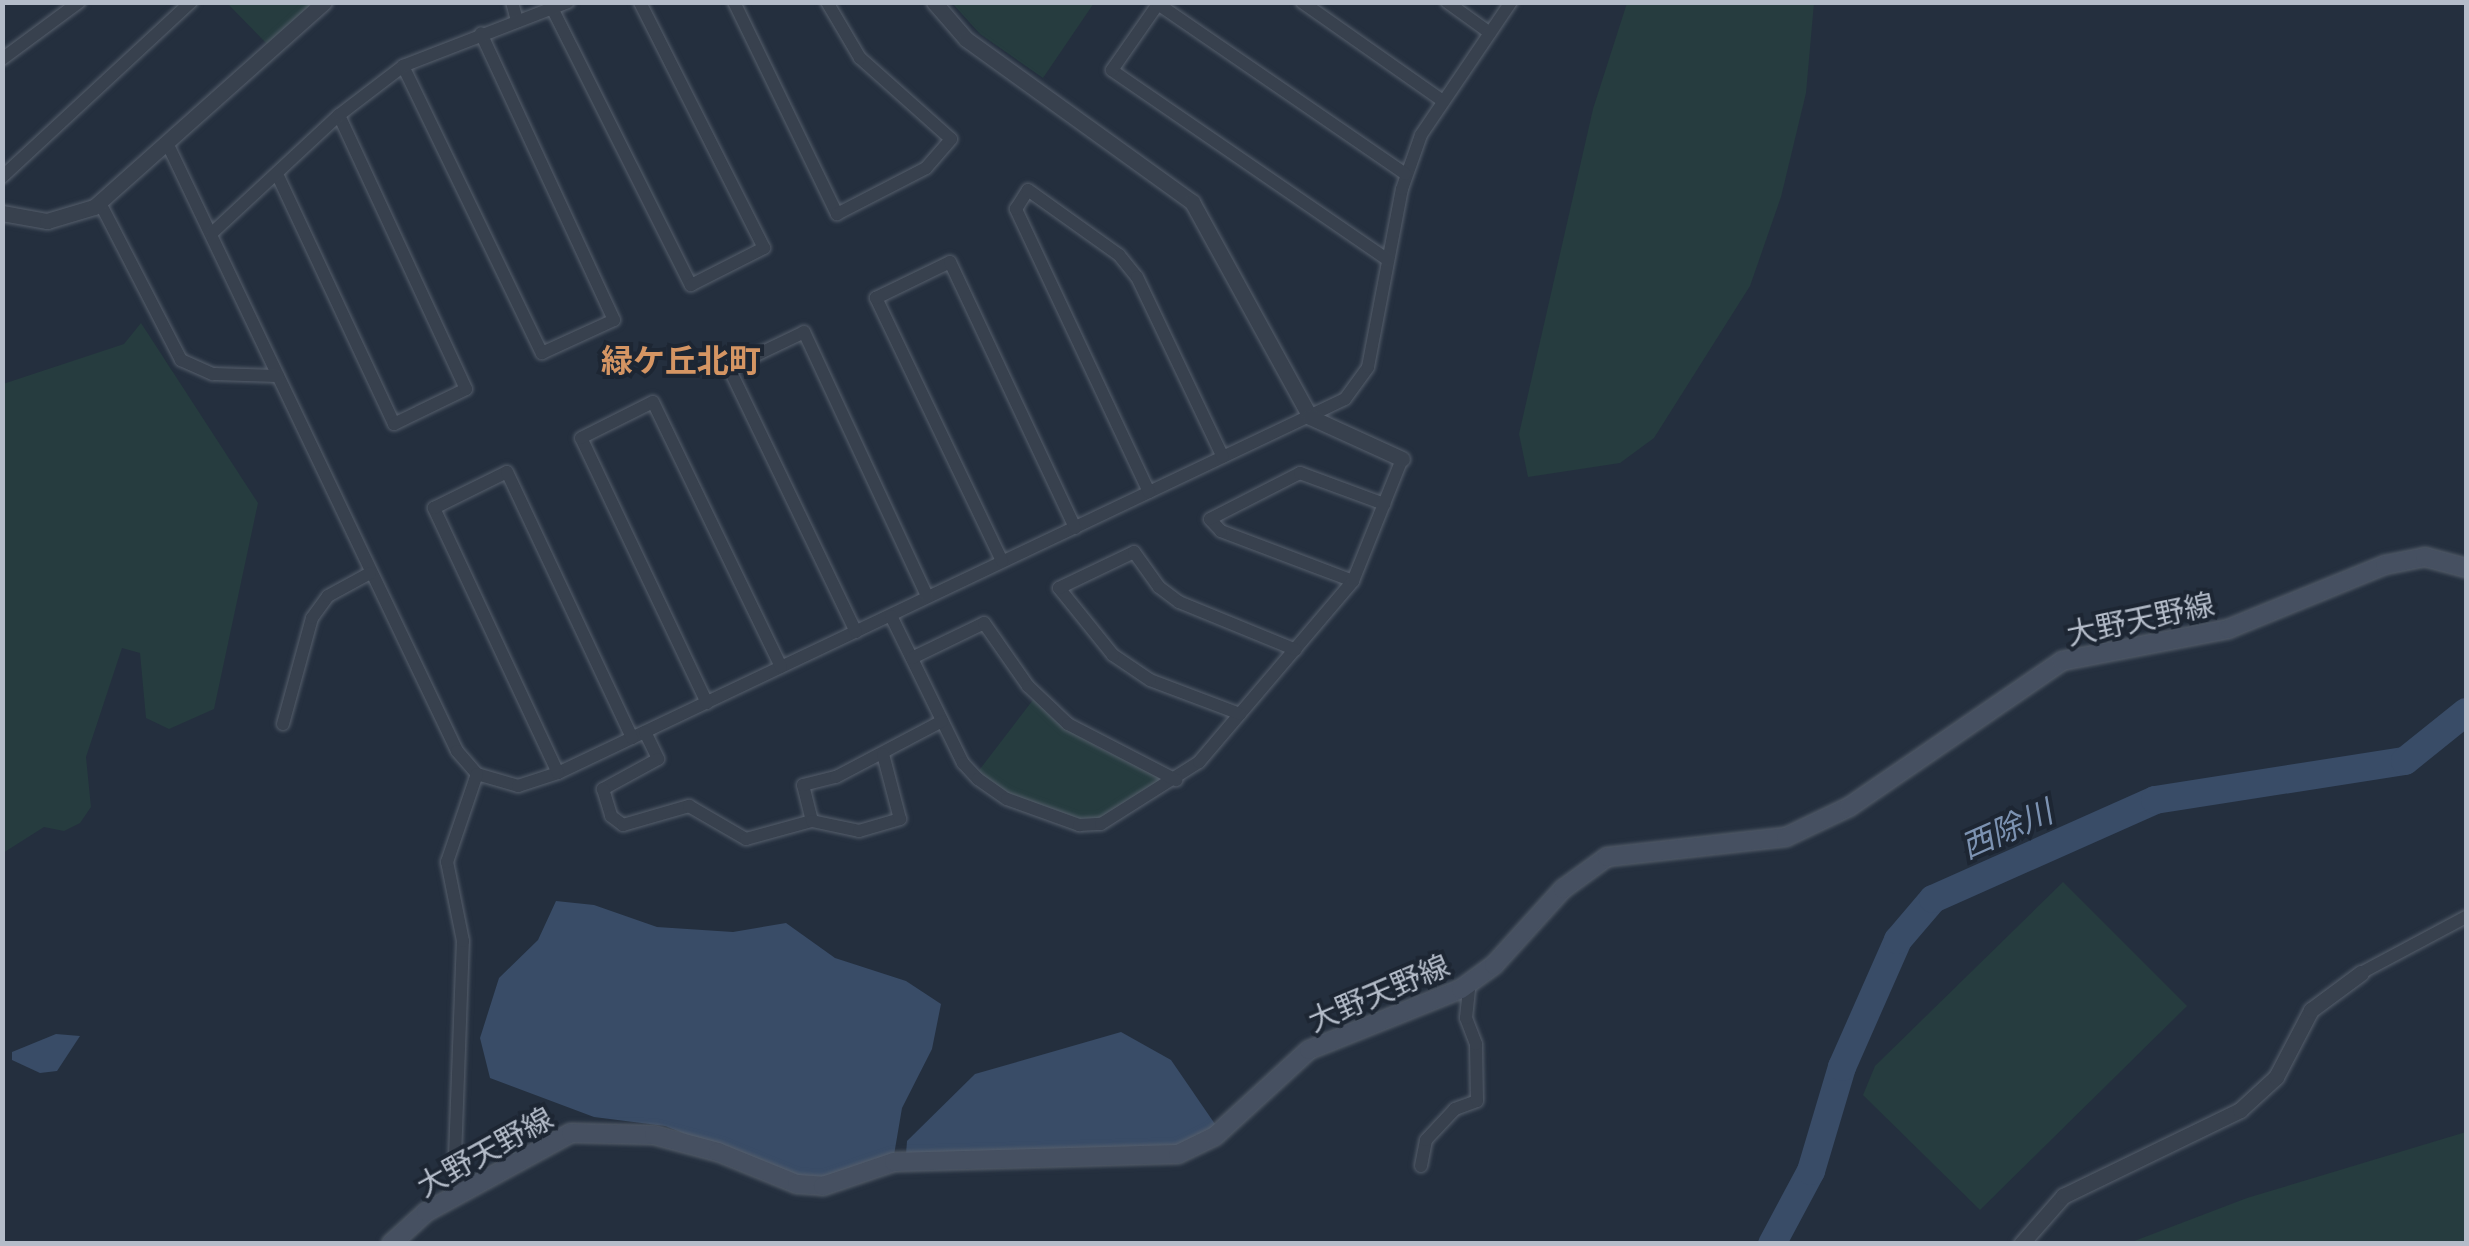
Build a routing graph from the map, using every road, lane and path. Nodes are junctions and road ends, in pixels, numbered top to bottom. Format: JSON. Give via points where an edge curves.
{"nodes":[{"id":1,"x":79,"y":2,"type":"edge"},
{"id":2,"x":190,"y":2,"type":"edge"},
{"id":3,"x":324,"y":2,"type":"edge"},
{"id":4,"x":512,"y":2,"type":"edge"},
{"id":5,"x":568,"y":2,"type":"edge"},
{"id":6,"x":640,"y":2,"type":"edge"},
{"id":7,"x":734,"y":2,"type":"edge"},
{"id":8,"x":826,"y":2,"type":"edge"},
{"id":9,"x":934,"y":2,"type":"edge"},
{"id":10,"x":1302,"y":2,"type":"edge"},
{"id":11,"x":1446,"y":2,"type":"edge"},
{"id":12,"x":1511,"y":2,"type":"edge"},
{"id":13,"x":552,"y":8,"type":"junction"},
{"id":14,"x":518,"y":21,"type":"junction"},
{"id":15,"x":481,"y":32,"type":"junction"},
{"id":16,"x":1490,"y":33,"type":"junction"},
{"id":17,"x":2,"y":59,"type":"edge"},
{"id":18,"x":403,"y":66,"type":"junction"},
{"id":19,"x":1443,"y":101,"type":"junction"},
{"id":20,"x":339,"y":115,"type":"junction"},
{"id":21,"x":168,"y":145,"type":"junction"},
{"id":22,"x":277,"y":174,"type":"junction"},
{"id":23,"x":1406,"y":174,"type":"junction"},
{"id":24,"x":2,"y":177,"type":"edge"},
{"id":25,"x":100,"y":203,"type":"junction"},
{"id":26,"x":2,"y":213,"type":"edge"},
{"id":27,"x":212,"y":233,"type":"junction"},
{"id":28,"x":1388,"y":260,"type":"junction"},
{"id":29,"x":278,"y":376,"type":"junction"},
{"id":30,"x":1310,"y":417,"type":"junction"},
{"id":31,"x":1224,"y":457,"type":"junction"},
{"id":32,"x":1402,"y":459,"type":"joint"},
{"id":33,"x":1149,"y":492,"type":"junction"},
{"id":34,"x":1384,"y":504,"type":"junction"},
{"id":35,"x":1075,"y":528,"type":"junction"},
{"id":36,"x":1002,"y":561,"type":"junction"},
{"id":37,"x":2466,"y":568,"type":"edge"},
{"id":38,"x":370,"y":573,"type":"junction"},
{"id":39,"x":1353,"y":581,"type":"junction"},
{"id":40,"x":927,"y":596,"type":"junction"},
{"id":41,"x":891,"y":616,"type":"junction"},
{"id":42,"x":856,"y":632,"type":"junction"},
{"id":43,"x":1296,"y":650,"type":"junction"},
{"id":44,"x":912,"y":658,"type":"junction"},
{"id":45,"x":781,"y":666,"type":"junction"},
{"id":46,"x":707,"y":703,"type":"junction"},
{"id":47,"x":1240,"y":714,"type":"junction"},
{"id":48,"x":942,"y":721,"type":"junction"},
{"id":49,"x":283,"y":724,"type":"dead end"},
{"id":50,"x":638,"y":735,"type":"junction"},
{"id":51,"x":883,"y":754,"type":"junction"},
{"id":52,"x":558,"y":773,"type":"junction"},
{"id":53,"x":477,"y":774,"type":"junction"},
{"id":54,"x":1176,"y":780,"type":"junction"},
{"id":55,"x":812,"y":821,"type":"junction"},
{"id":56,"x":2466,"y":917,"type":"edge"},
{"id":57,"x":2361,"y":973,"type":"joint"},
{"id":58,"x":1470,"y":982,"type":"junction"},
{"id":59,"x":1421,"y":1166,"type":"dead end"},
{"id":60,"x":470,"y":1190,"type":"junction"},
{"id":61,"x":391,"y":1244,"type":"edge"},
{"id":62,"x":2021,"y":1244,"type":"edge"}],
"edges":[{"from":1,"to":17,"type":"street"},
{"from":2,"to":24,"type":"street"},
{"from":3,"to":21,"type":"street"},
{"from":4,"to":14,"type":"street"},
{"from":5,"to":13,"type":"street"},
{"from":6,"to":13,"type":"street","via":[[764,248],[691,285]]},
{"from":7,"to":8,"type":"street","via":[[837,214],[926,168],[950,139],[860,58]]},
{"from":9,"to":30,"type":"street","via":[[966,40],[1192,202]]},
{"from":10,"to":19,"type":"street"},
{"from":11,"to":16,"type":"street"},
{"from":12,"to":16,"type":"street"},
{"from":13,"to":14,"type":"street"},
{"from":14,"to":15,"type":"street"},
{"from":15,"to":18,"type":"street"},
{"from":15,"to":18,"type":"street","via":[[614,320],[542,353]]},
{"from":16,"to":19,"type":"street"},
{"from":18,"to":20,"type":"street"},
{"from":19,"to":23,"type":"street"},
{"from":20,"to":22,"type":"street"},
{"from":20,"to":22,"type":"street","via":[[466,389],[394,424]]},
{"from":21,"to":25,"type":"street"},
{"from":21,"to":27,"type":"street"},
{"from":22,"to":27,"type":"street"},
{"from":23,"to":28,"type":"street"},
{"from":23,"to":28,"type":"street","via":[[1158,4],[1112,70]]},
{"from":25,"to":26,"type":"street","via":[[76,217],[46,221]]},
{"from":25,"to":29,"type":"street","via":[[182,360],[212,374]]},
{"from":27,"to":29,"type":"street"},
{"from":28,"to":30,"type":"street","via":[[1368,368],[1344,398]]},
{"from":29,"to":38,"type":"street"},
{"from":30,"to":31,"type":"street"},
{"from":30,"to":32,"type":"street"},
{"from":31,"to":33,"type":"street"},
{"from":31,"to":33,"type":"street","via":[[1137,277],[1119,255],[1028,190],[1016,209]]},
{"from":32,"to":34,"type":"street"},
{"from":33,"to":35,"type":"street"},
{"from":34,"to":39,"type":"street"},
{"from":34,"to":39,"type":"street","via":[[1300,473],[1210,519],[1221,531]]},
{"from":35,"to":36,"type":"street"},
{"from":35,"to":36,"type":"street","via":[[950,262],[876,298]]},
{"from":36,"to":40,"type":"street"},
{"from":37,"to":58,"type":"main road","name":"大野天野線","via":[[2425,557],[2385,565],[2228,629],[2062,661],[1849,807],[1786,837],[1607,857],[1563,889]]},
{"from":38,"to":49,"type":"street","via":[[328,596],[312,618]]},
{"from":38,"to":53,"type":"street","via":[[456,751]]},
{"from":39,"to":43,"type":"street"},
{"from":40,"to":41,"type":"street"},
{"from":40,"to":42,"type":"street","via":[[804,332],[729,368]]},
{"from":41,"to":42,"type":"street"},
{"from":41,"to":44,"type":"street"},
{"from":42,"to":45,"type":"street"},
{"from":43,"to":47,"type":"street"},
{"from":43,"to":47,"type":"street","via":[[1179,602],[1158,587],[1134,552],[1060,588],[1113,655],[1150,680]]},
{"from":44,"to":48,"type":"street"},
{"from":44,"to":54,"type":"street","via":[[984,623],[1028,686],[1068,724]]},
{"from":45,"to":46,"type":"street"},
{"from":45,"to":46,"type":"street","via":[[653,402],[581,438]]},
{"from":46,"to":50,"type":"street"},
{"from":47,"to":54,"type":"street"},
{"from":48,"to":51,"type":"street"},
{"from":48,"to":54,"type":"street","via":[[963,763],[992,791],[1078,825],[1101,824]]},
{"from":50,"to":52,"type":"street"},
{"from":50,"to":52,"type":"street","via":[[507,472],[434,508]]},
{"from":50,"to":55,"type":"street","via":[[658,758],[603,789],[611,816],[623,825],[689,806],[746,839]]},
{"from":51,"to":55,"type":"street","via":[[803,785]]},
{"from":51,"to":55,"type":"street","via":[[900,819],[859,831]]},
{"from":52,"to":53,"type":"street","via":[[518,786]]},
{"from":53,"to":60,"type":"street","via":[[450,838],[448,862],[462,940],[455,1157]]},
{"from":56,"to":57,"type":"street"},
{"from":57,"to":62,"type":"street","via":[[2311,1010],[2276,1078],[2240,1110],[2064,1196]]},
{"from":58,"to":59,"type":"street","via":[[1466,1018],[1476,1044],[1477,1100],[1455,1109],[1426,1140]]},
{"from":58,"to":60,"type":"main road","name":"大野天野線","via":[[1309,1050],[1215,1136],[1178,1154],[894,1162],[823,1186],[797,1184],[718,1152],[610,1130],[572,1133]]},
{"from":60,"to":61,"type":"main road","name":"大野天野線","via":[[426,1212]]}]}
